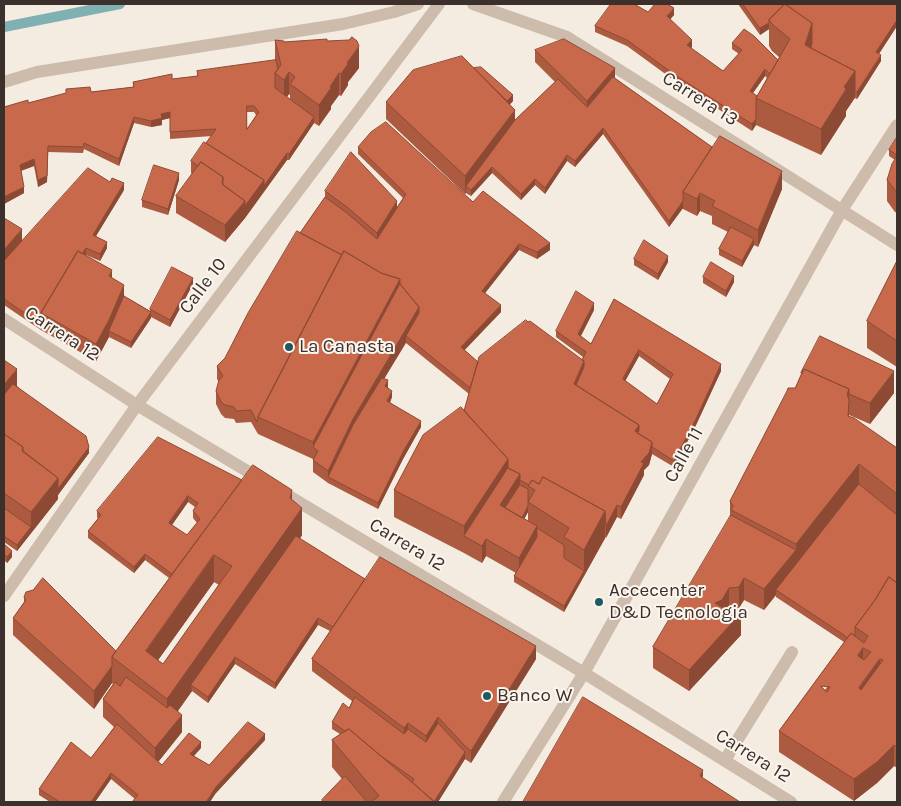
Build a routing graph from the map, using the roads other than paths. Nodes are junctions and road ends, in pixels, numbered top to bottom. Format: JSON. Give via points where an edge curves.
{"nodes":[{"id":1,"x":418,"y":4,"type":"edge"},
{"id":2,"x":439,"y":4,"type":"edge"},
{"id":3,"x":473,"y":4,"type":"edge"},
{"id":4,"x":4,"y":82,"type":"edge"},
{"id":5,"x":897,"y":125,"type":"edge"},
{"id":6,"x":842,"y":210,"type":"junction"},
{"id":7,"x":897,"y":245,"type":"edge"},
{"id":8,"x":4,"y":319,"type":"edge"},
{"id":9,"x":137,"y":405,"type":"junction"},
{"id":10,"x":4,"y":596,"type":"edge"},
{"id":11,"x":792,"y":652,"type":"dead end"},
{"id":12,"x":584,"y":673,"type":"junction"},
{"id":13,"x":725,"y":760,"type":"junction"},
{"id":14,"x":503,"y":802,"type":"edge"},
{"id":15,"x":792,"y":802,"type":"edge"}],
"edges":[{"from":1,"to":4,"type":"street","via":[[343,24],[37,72]]},
{"from":2,"to":9,"type":"street","name":"Calle 10"},
{"from":3,"to":6,"type":"street","name":"Carrera 13","via":[[567,37]]},
{"from":5,"to":6,"type":"street","name":"Calle 11"},
{"from":6,"to":7,"type":"street","name":"Carrera 13"},
{"from":6,"to":12,"type":"street","name":"Calle 11"},
{"from":8,"to":9,"type":"street","name":"Carrera 12"},
{"from":9,"to":10,"type":"street","name":"Calle 10"},
{"from":9,"to":12,"type":"street","name":"Carrera 12"},
{"from":11,"to":13,"type":"street"},
{"from":12,"to":13,"type":"street","name":"Carrera 12"},
{"from":12,"to":14,"type":"street","name":"Calle 11"},
{"from":13,"to":15,"type":"street","name":"Carrera 12"}]}
